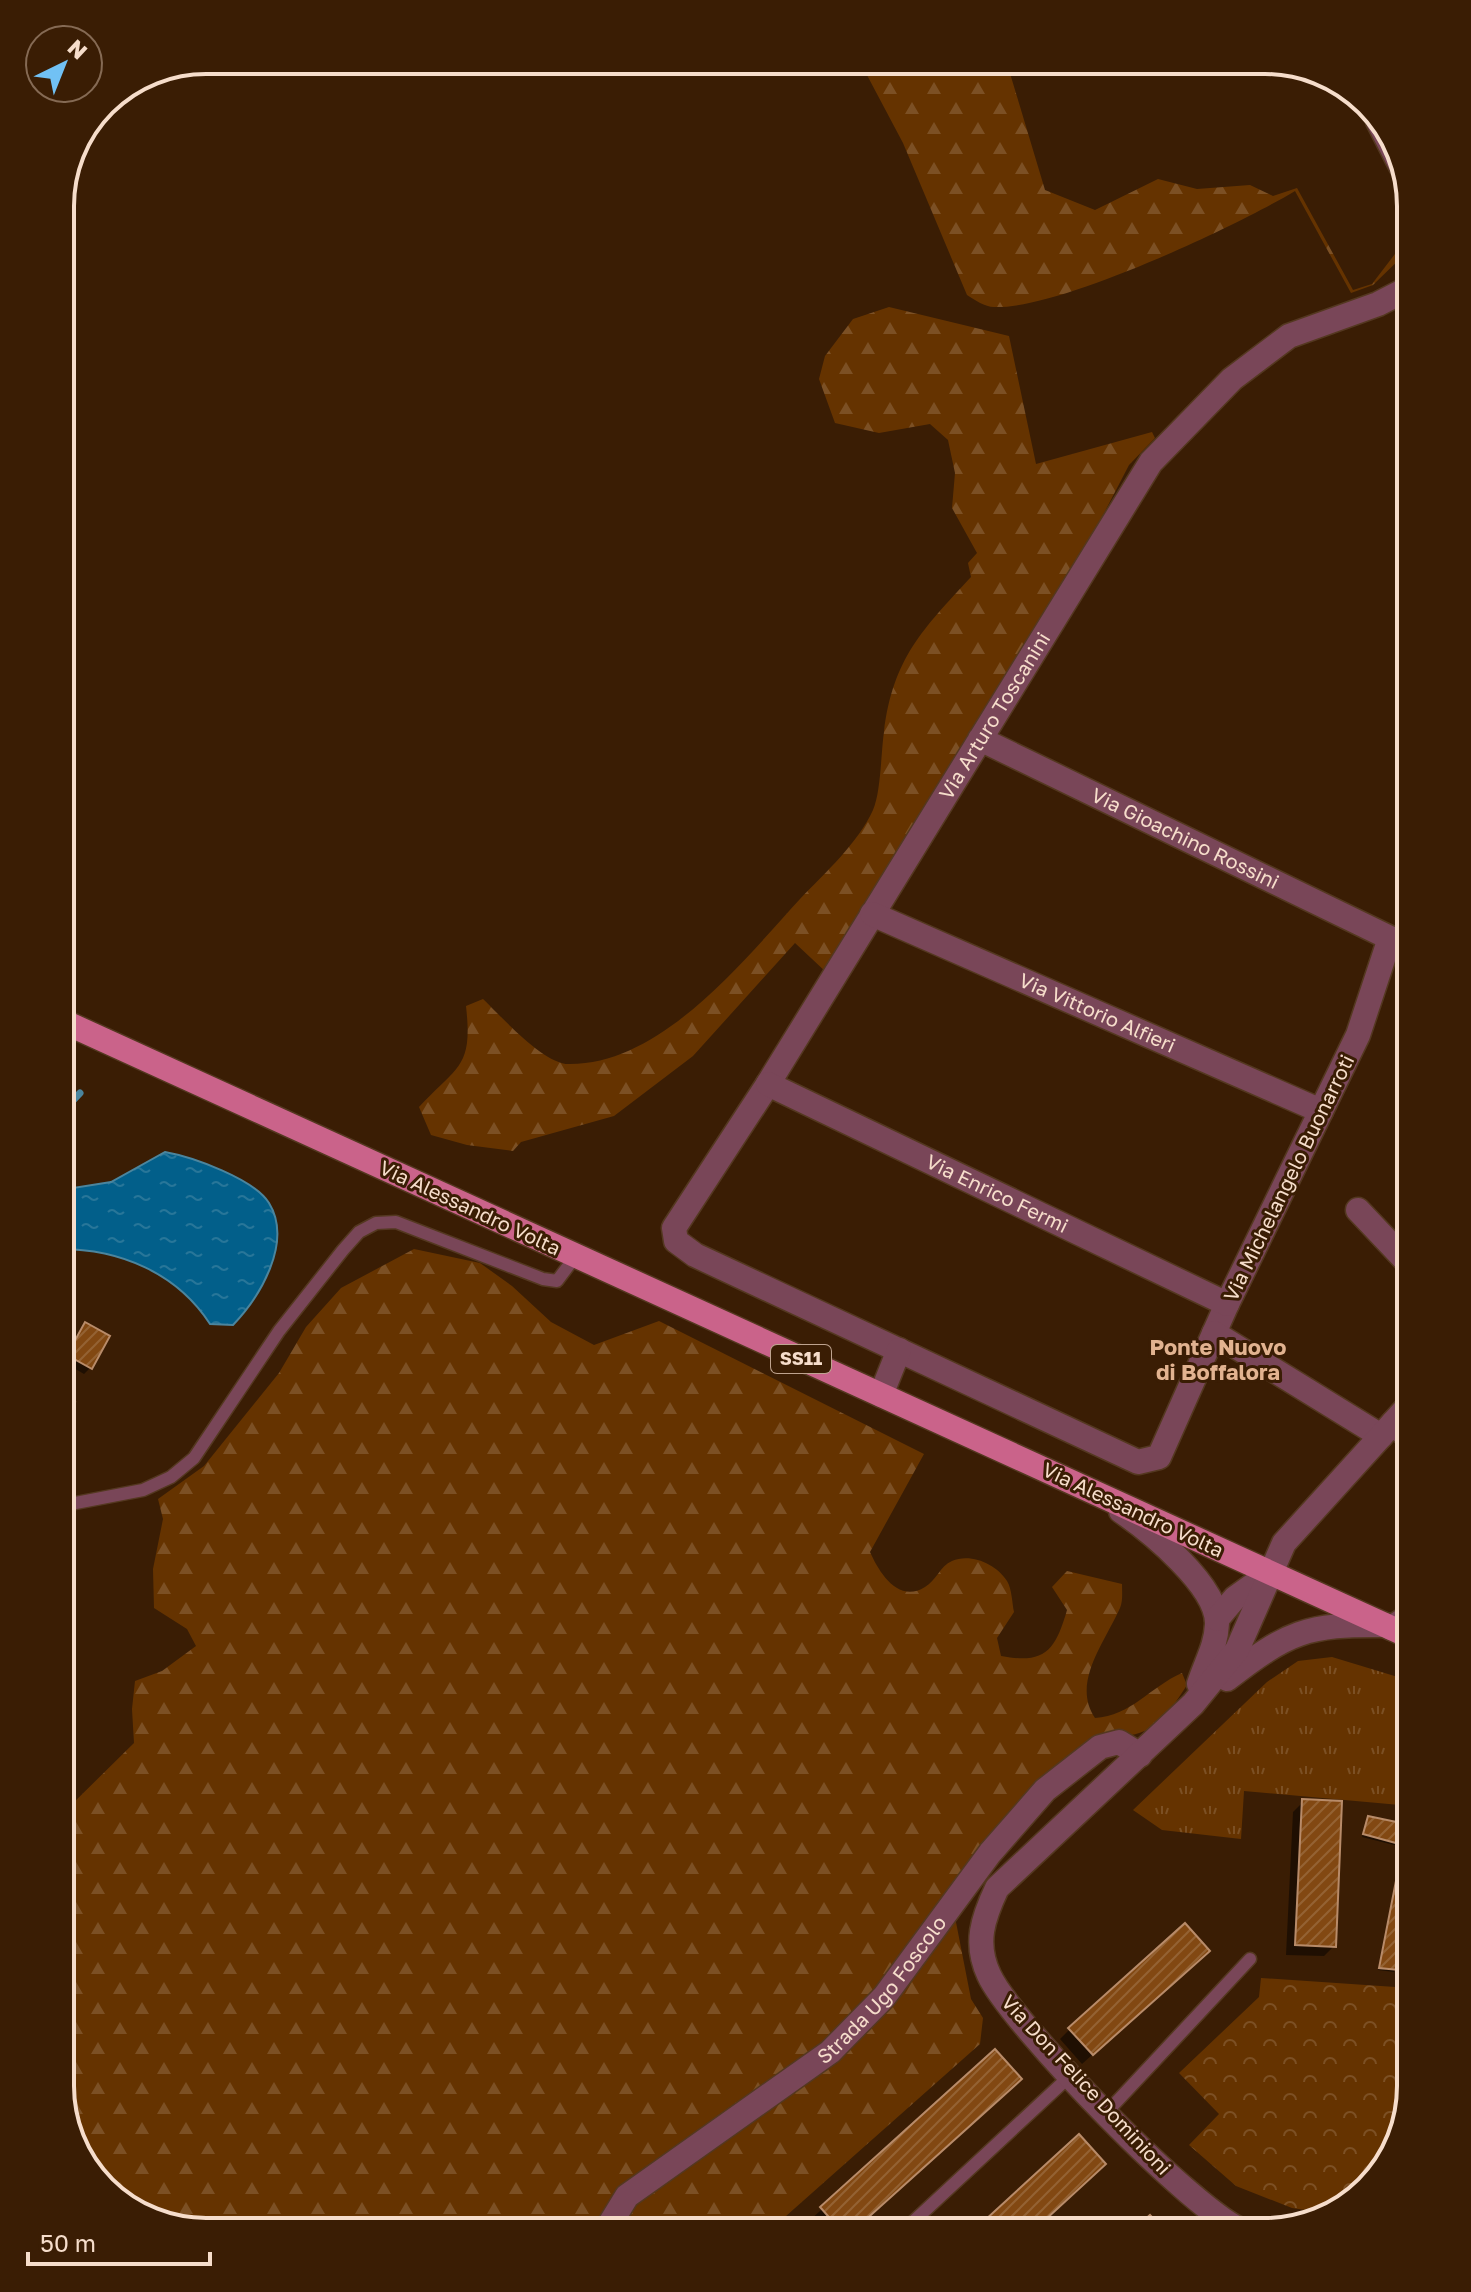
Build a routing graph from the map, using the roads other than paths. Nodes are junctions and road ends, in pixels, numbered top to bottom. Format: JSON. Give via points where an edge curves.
{"nodes":[{"id":1,"x":1397,"y":294,"type":"edge"},
{"id":2,"x":980,"y":739,"type":"junction"},
{"id":3,"x":872,"y":914,"type":"junction"},
{"id":4,"x":1390,"y":938,"type":"joint"},
{"id":5,"x":74,"y":1026,"type":"edge"},
{"id":6,"x":768,"y":1084,"type":"junction"},
{"id":7,"x":1321,"y":1111,"type":"junction"},
{"id":8,"x":1358,"y":1210,"type":"dead end"},
{"id":9,"x":1397,"y":1251,"type":"edge"},
{"id":10,"x":575,"y":1257,"type":"junction"},
{"id":11,"x":1227,"y":1304,"type":"junction"},
{"id":12,"x":1214,"y":1333,"type":"junction"},
{"id":13,"x":899,"y":1350,"type":"junction"},
{"id":14,"x":881,"y":1395,"type":"junction"},
{"id":15,"x":1395,"y":1433,"type":"edge"},
{"id":16,"x":1097,"y":1493,"type":"junction"},
{"id":17,"x":74,"y":1503,"type":"edge"},
{"id":18,"x":1270,"y":1573,"type":"junction"},
{"id":19,"x":1217,"y":1619,"type":"junction"},
{"id":20,"x":1397,"y":1625,"type":"edge"},
{"id":21,"x":1397,"y":1626,"type":"edge"},
{"id":22,"x":1193,"y":1704,"type":"junction"},
{"id":23,"x":1140,"y":1755,"type":"junction"},
{"id":24,"x":1250,"y":1959,"type":"dead end"},
{"id":25,"x":1071,"y":2075,"type":"junction"},
{"id":26,"x":1107,"y":2112,"type":"junction"},
{"id":27,"x":614,"y":2218,"type":"edge"},
{"id":28,"x":917,"y":2218,"type":"edge"},
{"id":29,"x":1221,"y":2218,"type":"edge"}],
"edges":[{"from":1,"to":2,"type":"street","name":"Via Arturo Toscanini","via":[[1289,336],[1232,379],[1151,462]]},
{"from":2,"to":3,"type":"street","name":"Via Arturo Toscanini"},
{"from":2,"to":4,"type":"street","name":"Via Gioachino Rossini"},
{"from":3,"to":6,"type":"street","name":"Via Arturo Toscanini"},
{"from":3,"to":7,"type":"street","name":"Via Vittorio Alfieri"},
{"from":4,"to":7,"type":"street","name":"Via Michelangelo Buonarroti","via":[[1358,1035]]},
{"from":5,"to":10,"type":"main road","name":"Via Alessandro Volta","number":"SS11"},
{"from":6,"to":11,"type":"street","name":"Via Enrico Fermi"},
{"from":6,"to":13,"type":"street","name":"Via Arturo Toscanini","via":[[681,1214],[674,1228],[676,1241],[695,1255]]},
{"from":7,"to":11,"type":"street","name":"Via Michelangelo Buonarroti"},
{"from":8,"to":9,"type":"street"},
{"from":10,"to":14,"type":"main road","name":"Via Alessandro Volta","number":"SS11"},
{"from":10,"to":17,"type":"lane","via":[[557,1281],[543,1279],[396,1222],[376,1223],[359,1232],[279,1331],[194,1458],[143,1490]]},
{"from":11,"to":12,"type":"street","name":"Via Michelangelo Buonarroti"},
{"from":12,"to":13,"type":"street","name":"Via Michelangelo Buonarroti","via":[[1159,1457],[1138,1462]]},
{"from":12,"to":15,"type":"street"},
{"from":13,"to":14,"type":"street"},
{"from":14,"to":16,"type":"main road","name":"Via Alessandro Volta","number":"SS11"},
{"from":15,"to":18,"type":"street","name":"Via Don Felice Dominioni","via":[[1284,1543]]},
{"from":16,"to":18,"type":"main road","name":"Via Alessandro Volta","number":"SS11"},
{"from":16,"to":19,"type":"street","via":[[1147,1529],[1184,1566],[1204,1590]]},
{"from":18,"to":19,"type":"street","via":[[1235,1598]]},
{"from":18,"to":20,"type":"main road","name":"Via Alessandro Volta","number":"SS11"},
{"from":18,"to":22,"type":"street","name":"Via Don Felice Dominioni","via":[[1237,1650]]},
{"from":19,"to":22,"type":"street","name":"Via Don Felice Dominioni","via":[[1215,1647]]},
{"from":21,"to":22,"type":"street","name":"Via Don Felice Dominioni","via":[[1344,1624],[1300,1632],[1265,1648]]},
{"from":22,"to":23,"type":"street","name":"Via Don Felice Dominioni"},
{"from":23,"to":25,"type":"street","name":"Via Don Felice Dominioni","via":[[997,1888],[982,1920],[979,1944],[988,1974]]},
{"from":23,"to":27,"type":"street","name":"Strada Ugo Foscolo","via":[[1119,1742],[1100,1747],[1045,1790],[990,1853],[884,1997],[830,2052],[627,2196]]},
{"from":24,"to":26,"type":"lane"},
{"from":25,"to":26,"type":"street","name":"Via Don Felice Dominioni"},
{"from":25,"to":28,"type":"lane"},
{"from":26,"to":29,"type":"street","name":"Via Don Felice Dominioni","via":[[1194,2199]]}]}
